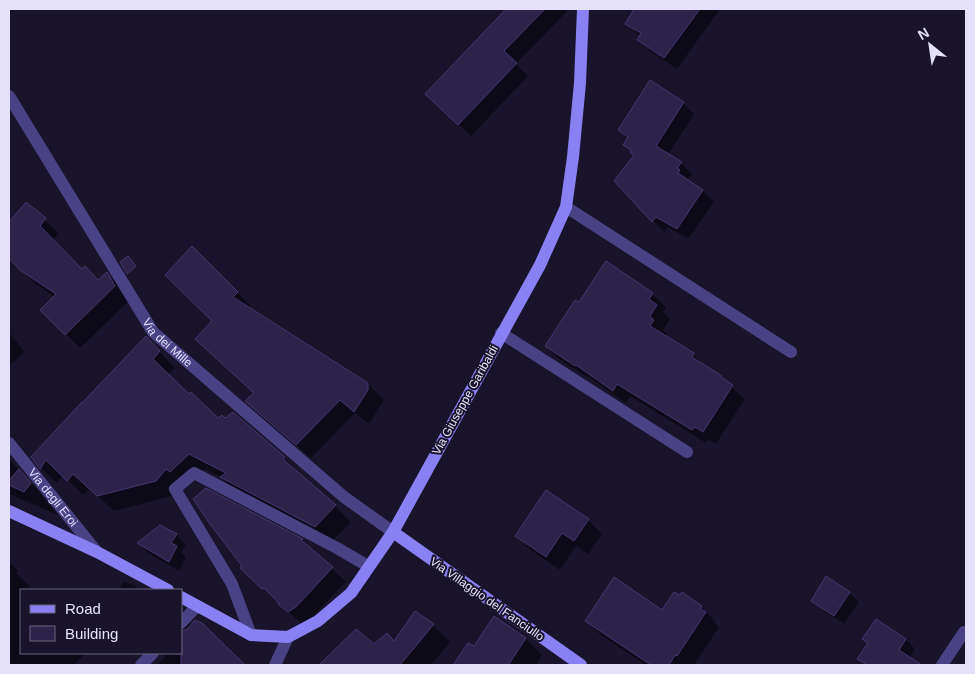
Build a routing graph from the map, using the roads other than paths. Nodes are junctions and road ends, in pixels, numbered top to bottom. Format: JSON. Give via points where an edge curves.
{"nodes":[{"id":1,"x":584,"y":9,"type":"edge"},
{"id":2,"x":9,"y":96,"type":"edge"},
{"id":3,"x":566,"y":207,"type":"junction"},
{"id":4,"x":501,"y":333,"type":"junction"},
{"id":5,"x":791,"y":352,"type":"dead end"},
{"id":6,"x":9,"y":443,"type":"edge"},
{"id":7,"x":687,"y":452,"type":"dead end"},
{"id":8,"x":9,"y":511,"type":"edge"},
{"id":9,"x":393,"y":532,"type":"junction"},
{"id":10,"x":97,"y":552,"type":"junction"},
{"id":11,"x":368,"y":566,"type":"junction"},
{"id":12,"x":166,"y":589,"type":"edge"},
{"id":13,"x":182,"y":598,"type":"edge"},
{"id":14,"x":197,"y":606,"type":"junction"},
{"id":15,"x":182,"y":622,"type":"edge"},
{"id":16,"x":964,"y":632,"type":"dead end"},
{"id":17,"x":251,"y":635,"type":"junction"},
{"id":18,"x":288,"y":637,"type":"junction"},
{"id":19,"x":152,"y":654,"type":"edge"},
{"id":20,"x":142,"y":665,"type":"edge"},
{"id":21,"x":275,"y":665,"type":"edge"},
{"id":22,"x":581,"y":665,"type":"edge"},
{"id":23,"x":942,"y":665,"type":"edge"}],
"edges":[{"from":1,"to":3,"type":"main road","name":"Via Giuseppe Garibaldi","via":[[580,83]]},
{"from":2,"to":9,"type":"street","name":"Via dei Mille","via":[[153,332],[344,497]]},
{"from":3,"to":4,"type":"main road","name":"Via Giuseppe Garibaldi","via":[[540,265]]},
{"from":3,"to":5,"type":"street"},
{"from":4,"to":7,"type":"street"},
{"from":4,"to":9,"type":"main road","name":"Via Giuseppe Garibaldi"},
{"from":6,"to":10,"type":"street","name":"Via degli Eroi"},
{"from":8,"to":10,"type":"main road"},
{"from":9,"to":11,"type":"main road","name":"Via Giuseppe Garibaldi"},
{"from":9,"to":22,"type":"main road","name":"Via Villaggio del Fanciullo"},
{"from":10,"to":12,"type":"main road"},
{"from":11,"to":17,"type":"street","via":[[194,473],[175,490],[232,584]]},
{"from":11,"to":18,"type":"main road","name":"Via Giuseppe Garibaldi","via":[[351,593],[318,621]]},
{"from":13,"to":14,"type":"main road"},
{"from":14,"to":15,"type":"street"},
{"from":14,"to":17,"type":"main road"},
{"from":16,"to":23,"type":"street"},
{"from":17,"to":18,"type":"main road"},
{"from":18,"to":21,"type":"street"},
{"from":19,"to":20,"type":"street"}]}
